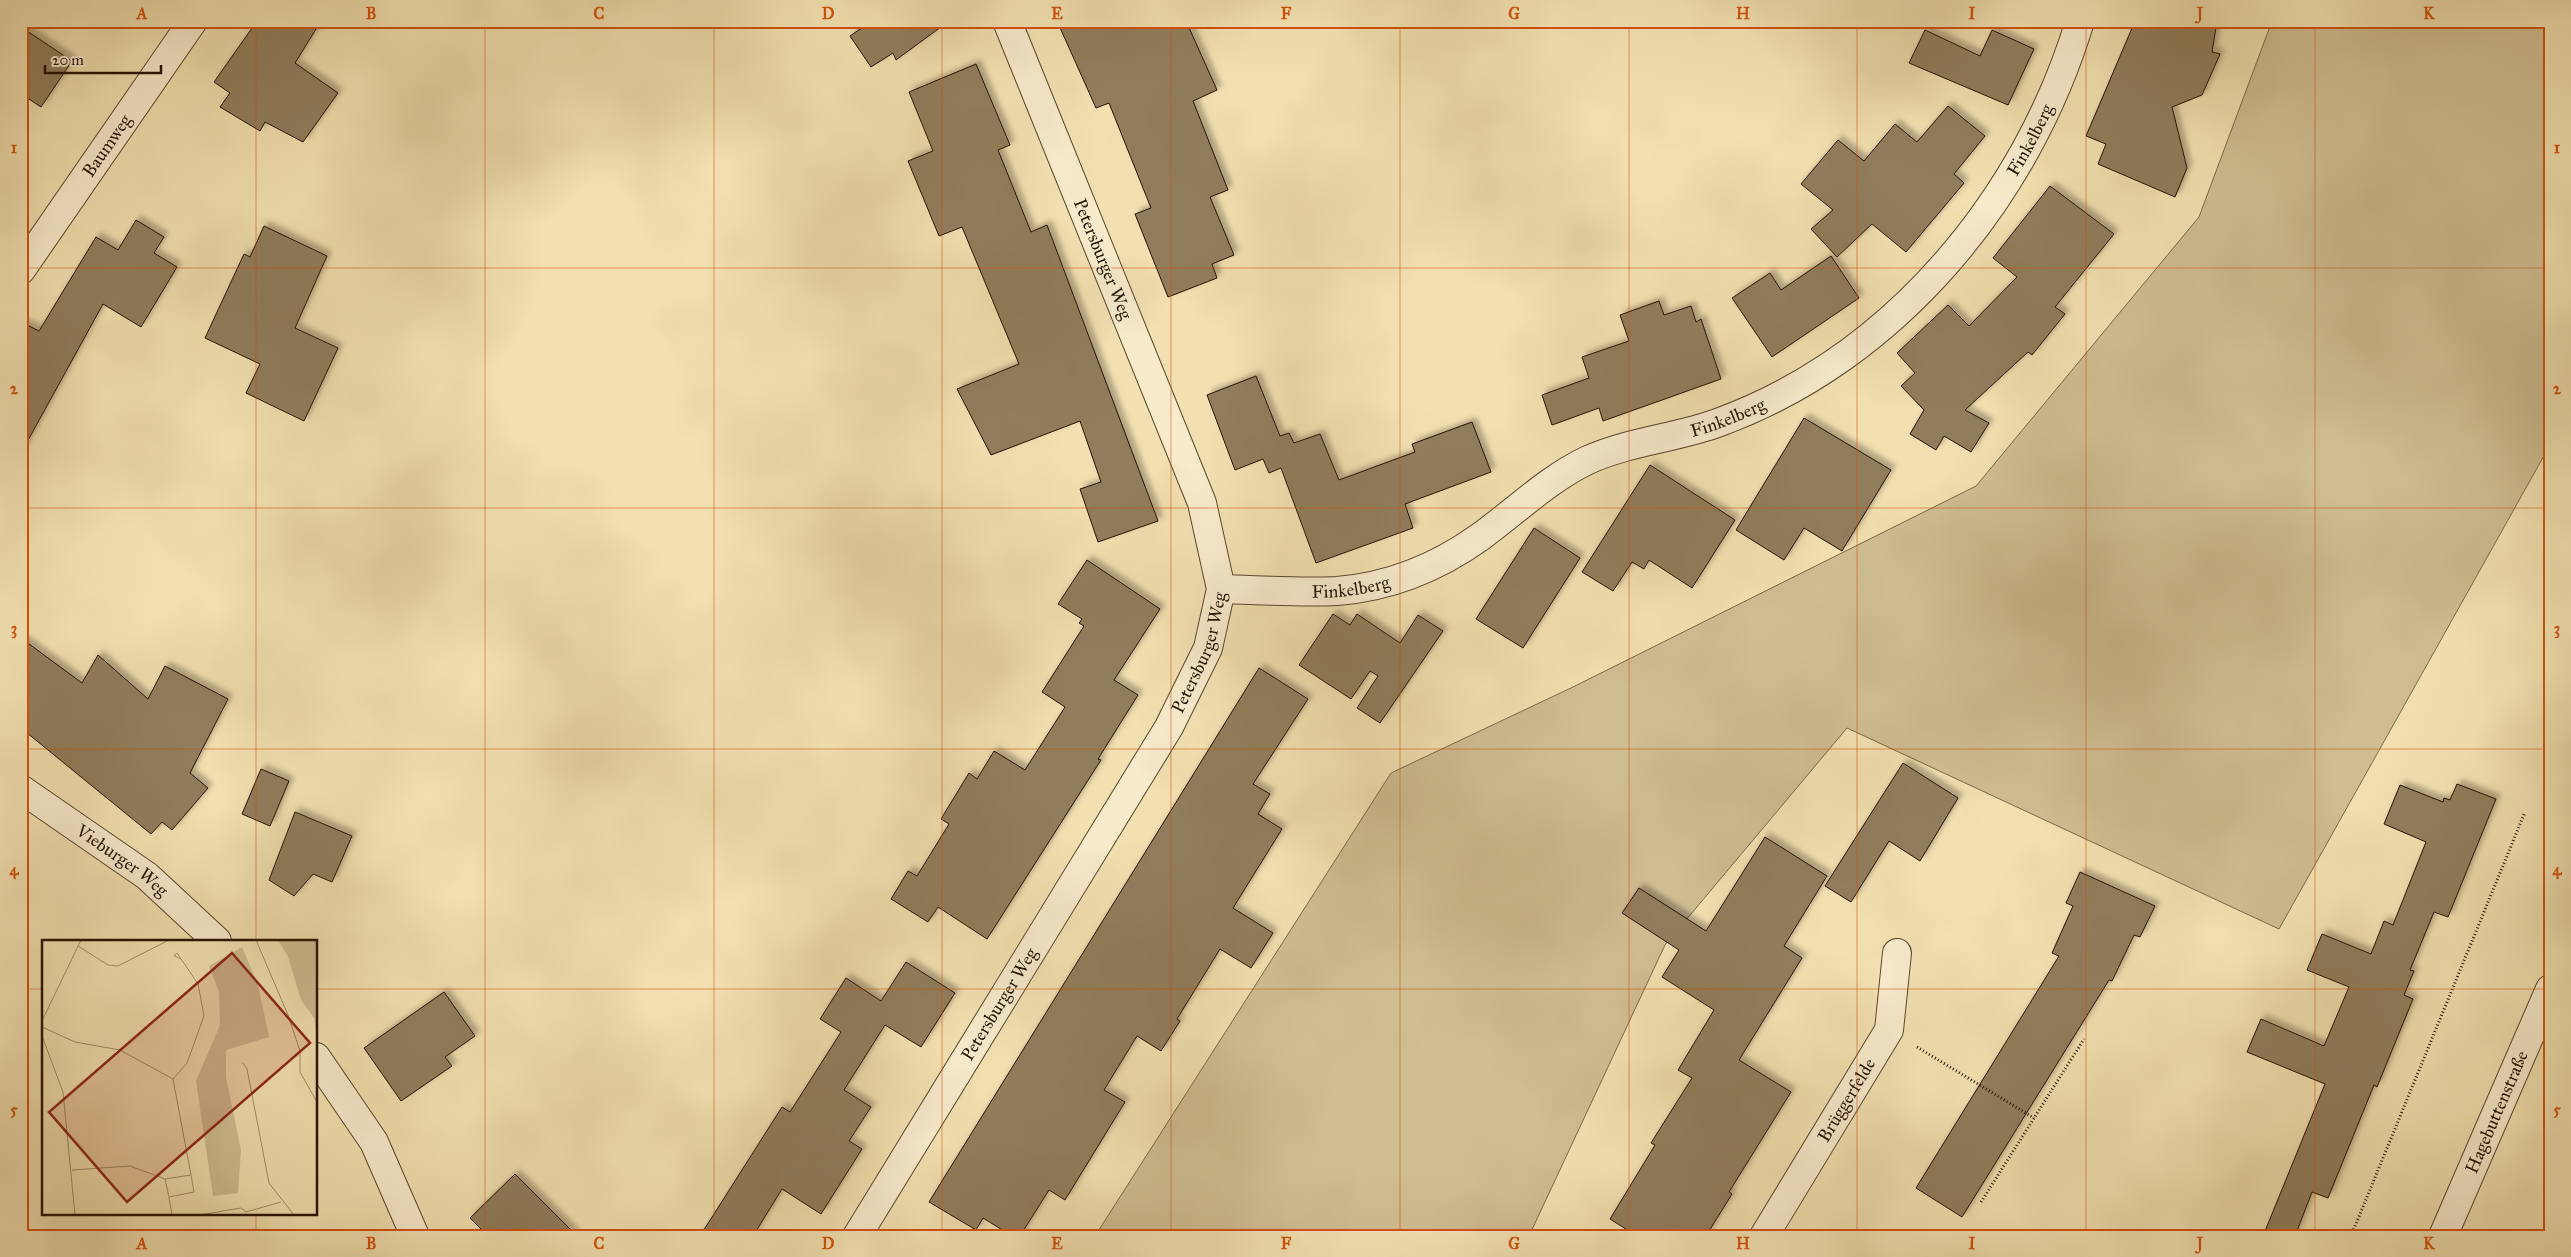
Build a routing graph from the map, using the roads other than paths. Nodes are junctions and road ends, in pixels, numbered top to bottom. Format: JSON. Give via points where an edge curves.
{"nodes":[{"id":1,"x":193,"y":21,"type":"edge"},
{"id":2,"x":1007,"y":21,"type":"edge"},
{"id":3,"x":2080,"y":21,"type":"edge"},
{"id":4,"x":21,"y":270,"type":"edge"},
{"id":5,"x":1221,"y":589,"type":"junction"},
{"id":6,"x":21,"y":789,"type":"edge"},
{"id":7,"x":216,"y":940,"type":"edge"},
{"id":8,"x":1897,"y":953,"type":"dead end"},
{"id":9,"x":2550,"y":989,"type":"edge"},
{"id":10,"x":318,"y":1060,"type":"edge"},
{"id":11,"x":415,"y":1236,"type":"edge"},
{"id":12,"x":857,"y":1236,"type":"edge"},
{"id":13,"x":1764,"y":1236,"type":"edge"},
{"id":14,"x":2443,"y":1236,"type":"edge"}],
"edges":[{"from":1,"to":4,"type":"street","name":"Baumweg"},
{"from":2,"to":5,"type":"street","name":"Petersburger Weg","via":[[1202,503]]},
{"from":3,"to":5,"type":"street","name":"Finkelberg","via":[[2069,58],[2030,145],[1990,208],[1951,259],[1908,302],[1854,349],[1815,375],[1792,390],[1720,422],[1589,460],[1551,481],[1480,537],[1443,561],[1400,579],[1339,590]]},
{"from":5,"to":12,"type":"street","name":"Petersburger Weg","via":[[1208,648],[1169,727]]},
{"from":6,"to":7,"type":"street","name":"Vieburger Weg","via":[[147,876]]},
{"from":8,"to":13,"type":"street","name":"Brüggerfelde","via":[[1889,1030]]},
{"from":9,"to":14,"type":"street","name":"Hagebuttenstraße"},
{"from":10,"to":11,"type":"street","via":[[374,1142]]}]}
